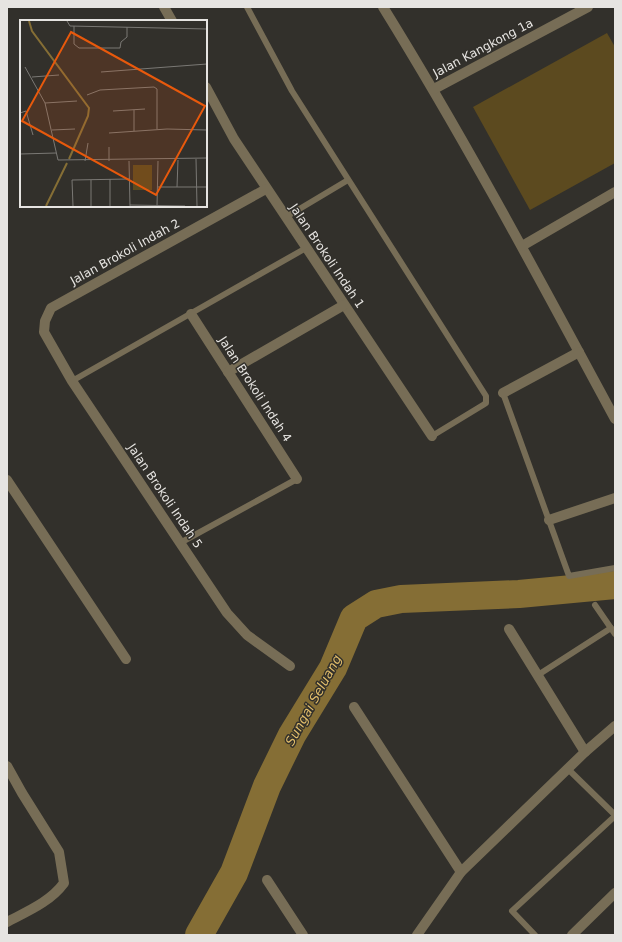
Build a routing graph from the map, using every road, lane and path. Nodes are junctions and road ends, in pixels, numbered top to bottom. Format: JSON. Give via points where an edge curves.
{"nodes":[{"id":1,"x":164,"y":7,"type":"edge"},
{"id":2,"x":247,"y":7,"type":"edge"},
{"id":3,"x":382,"y":7,"type":"edge"},
{"id":4,"x":588,"y":7,"type":"edge"},
{"id":5,"x":571,"y":11,"type":"edge"},
{"id":6,"x":171,"y":20,"type":"edge"},
{"id":7,"x":207,"y":89,"type":"edge"},
{"id":8,"x":434,"y":89,"type":"junction"},
{"id":9,"x":348,"y":180,"type":"junction"},
{"id":10,"x":266,"y":188,"type":"junction"},
{"id":11,"x":615,"y":192,"type":"edge"},
{"id":12,"x":286,"y":217,"type":"junction"},
{"id":13,"x":522,"y":246,"type":"junction"},
{"id":14,"x":306,"y":248,"type":"junction"},
{"id":15,"x":344,"y":305,"type":"junction"},
{"id":16,"x":191,"y":314,"type":"junction"},
{"id":17,"x":45,"y":321,"type":"joint"},
{"id":18,"x":579,"y":352,"type":"junction"},
{"id":19,"x":228,"y":372,"type":"junction"},
{"id":20,"x":72,"y":381,"type":"junction"},
{"id":21,"x":503,"y":393,"type":"joint"},
{"id":22,"x":615,"y":419,"type":"edge"},
{"id":23,"x":432,"y":436,"type":"joint"},
{"id":24,"x":297,"y":479,"type":"joint"},
{"id":25,"x":7,"y":480,"type":"edge"},
{"id":26,"x":615,"y":498,"type":"edge"},
{"id":27,"x":549,"y":520,"type":"junction"},
{"id":28,"x":180,"y":543,"type":"junction"},
{"id":29,"x":615,"y":568,"type":"edge"},
{"id":30,"x":596,"y":606,"type":"dead end"},
{"id":31,"x":509,"y":629,"type":"dead end"},
{"id":32,"x":613,"y":631,"type":"edge"},
{"id":33,"x":126,"y":659,"type":"dead end"},
{"id":34,"x":290,"y":666,"type":"dead end"},
{"id":35,"x":538,"y":675,"type":"junction"},
{"id":36,"x":354,"y":707,"type":"dead end"},
{"id":37,"x":615,"y":726,"type":"edge"},
{"id":38,"x":585,"y":752,"type":"junction"},
{"id":39,"x":7,"y":766,"type":"edge"},
{"id":40,"x":568,"y":769,"type":"junction"},
{"id":41,"x":615,"y":815,"type":"edge"},
{"id":42,"x":461,"y":872,"type":"junction"},
{"id":43,"x":267,"y":880,"type":"dead end"},
{"id":44,"x":615,"y":893,"type":"edge"},
{"id":45,"x":7,"y":922,"type":"edge"},
{"id":46,"x":303,"y":935,"type":"edge"},
{"id":47,"x":417,"y":935,"type":"edge"},
{"id":48,"x":534,"y":935,"type":"edge"},
{"id":49,"x":572,"y":935,"type":"edge"}],
"edges":[{"from":1,"to":6,"type":"street"},
{"from":2,"to":9,"type":"lane","via":[[292,91]]},
{"from":3,"to":8,"type":"street"},
{"from":4,"to":5,"type":"street","name":"Jalan Kangkong 1a"},
{"from":5,"to":8,"type":"street","name":"Jalan Kangkong 1a"},
{"from":7,"to":10,"type":"street","name":"Jalan Brokoli Indah 1","via":[[234,139]]},
{"from":8,"to":13,"type":"street"},
{"from":9,"to":12,"type":"lane"},
{"from":9,"to":23,"type":"lane","via":[[486,396],[486,403]]},
{"from":10,"to":12,"type":"street","name":"Jalan Brokoli Indah 1"},
{"from":10,"to":17,"type":"street","name":"Jalan Brokoli Indah 2","via":[[51,308]]},
{"from":11,"to":13,"type":"street"},
{"from":12,"to":14,"type":"street","name":"Jalan Brokoli Indah 1"},
{"from":13,"to":18,"type":"street"},
{"from":14,"to":15,"type":"street","name":"Jalan Brokoli Indah 1"},
{"from":14,"to":16,"type":"lane"},
{"from":15,"to":19,"type":"street"},
{"from":15,"to":23,"type":"street","name":"Jalan Brokoli Indah 1"},
{"from":16,"to":19,"type":"street","name":"Jalan Brokoli Indah 4"},
{"from":16,"to":20,"type":"lane"},
{"from":17,"to":20,"type":"street","name":"Jalan Brokoli Indah 5","via":[[44,332]]},
{"from":18,"to":21,"type":"street"},
{"from":18,"to":22,"type":"street"},
{"from":19,"to":24,"type":"street","name":"Jalan Brokoli Indah 4"},
{"from":20,"to":28,"type":"street","name":"Jalan Brokoli Indah 5"},
{"from":21,"to":27,"type":"lane"},
{"from":24,"to":28,"type":"lane"},
{"from":25,"to":33,"type":"street"},
{"from":26,"to":27,"type":"street"},
{"from":27,"to":29,"type":"lane","via":[[569,576]]},
{"from":28,"to":34,"type":"street","name":"Jalan Brokoli Indah 5","via":[[227,613],[247,636]]},
{"from":30,"to":32,"type":"lane"},
{"from":31,"to":35,"type":"street"},
{"from":32,"to":35,"type":"lane"},
{"from":35,"to":38,"type":"street"},
{"from":36,"to":42,"type":"street"},
{"from":37,"to":38,"type":"street"},
{"from":38,"to":40,"type":"street"},
{"from":39,"to":45,"type":"street","via":[[59,852],[64,883],[57,893],[41,904]]},
{"from":40,"to":41,"type":"lane"},
{"from":40,"to":42,"type":"street"},
{"from":41,"to":48,"type":"lane","via":[[512,911]]},
{"from":42,"to":47,"type":"street"},
{"from":43,"to":46,"type":"street"},
{"from":44,"to":49,"type":"street"}]}
